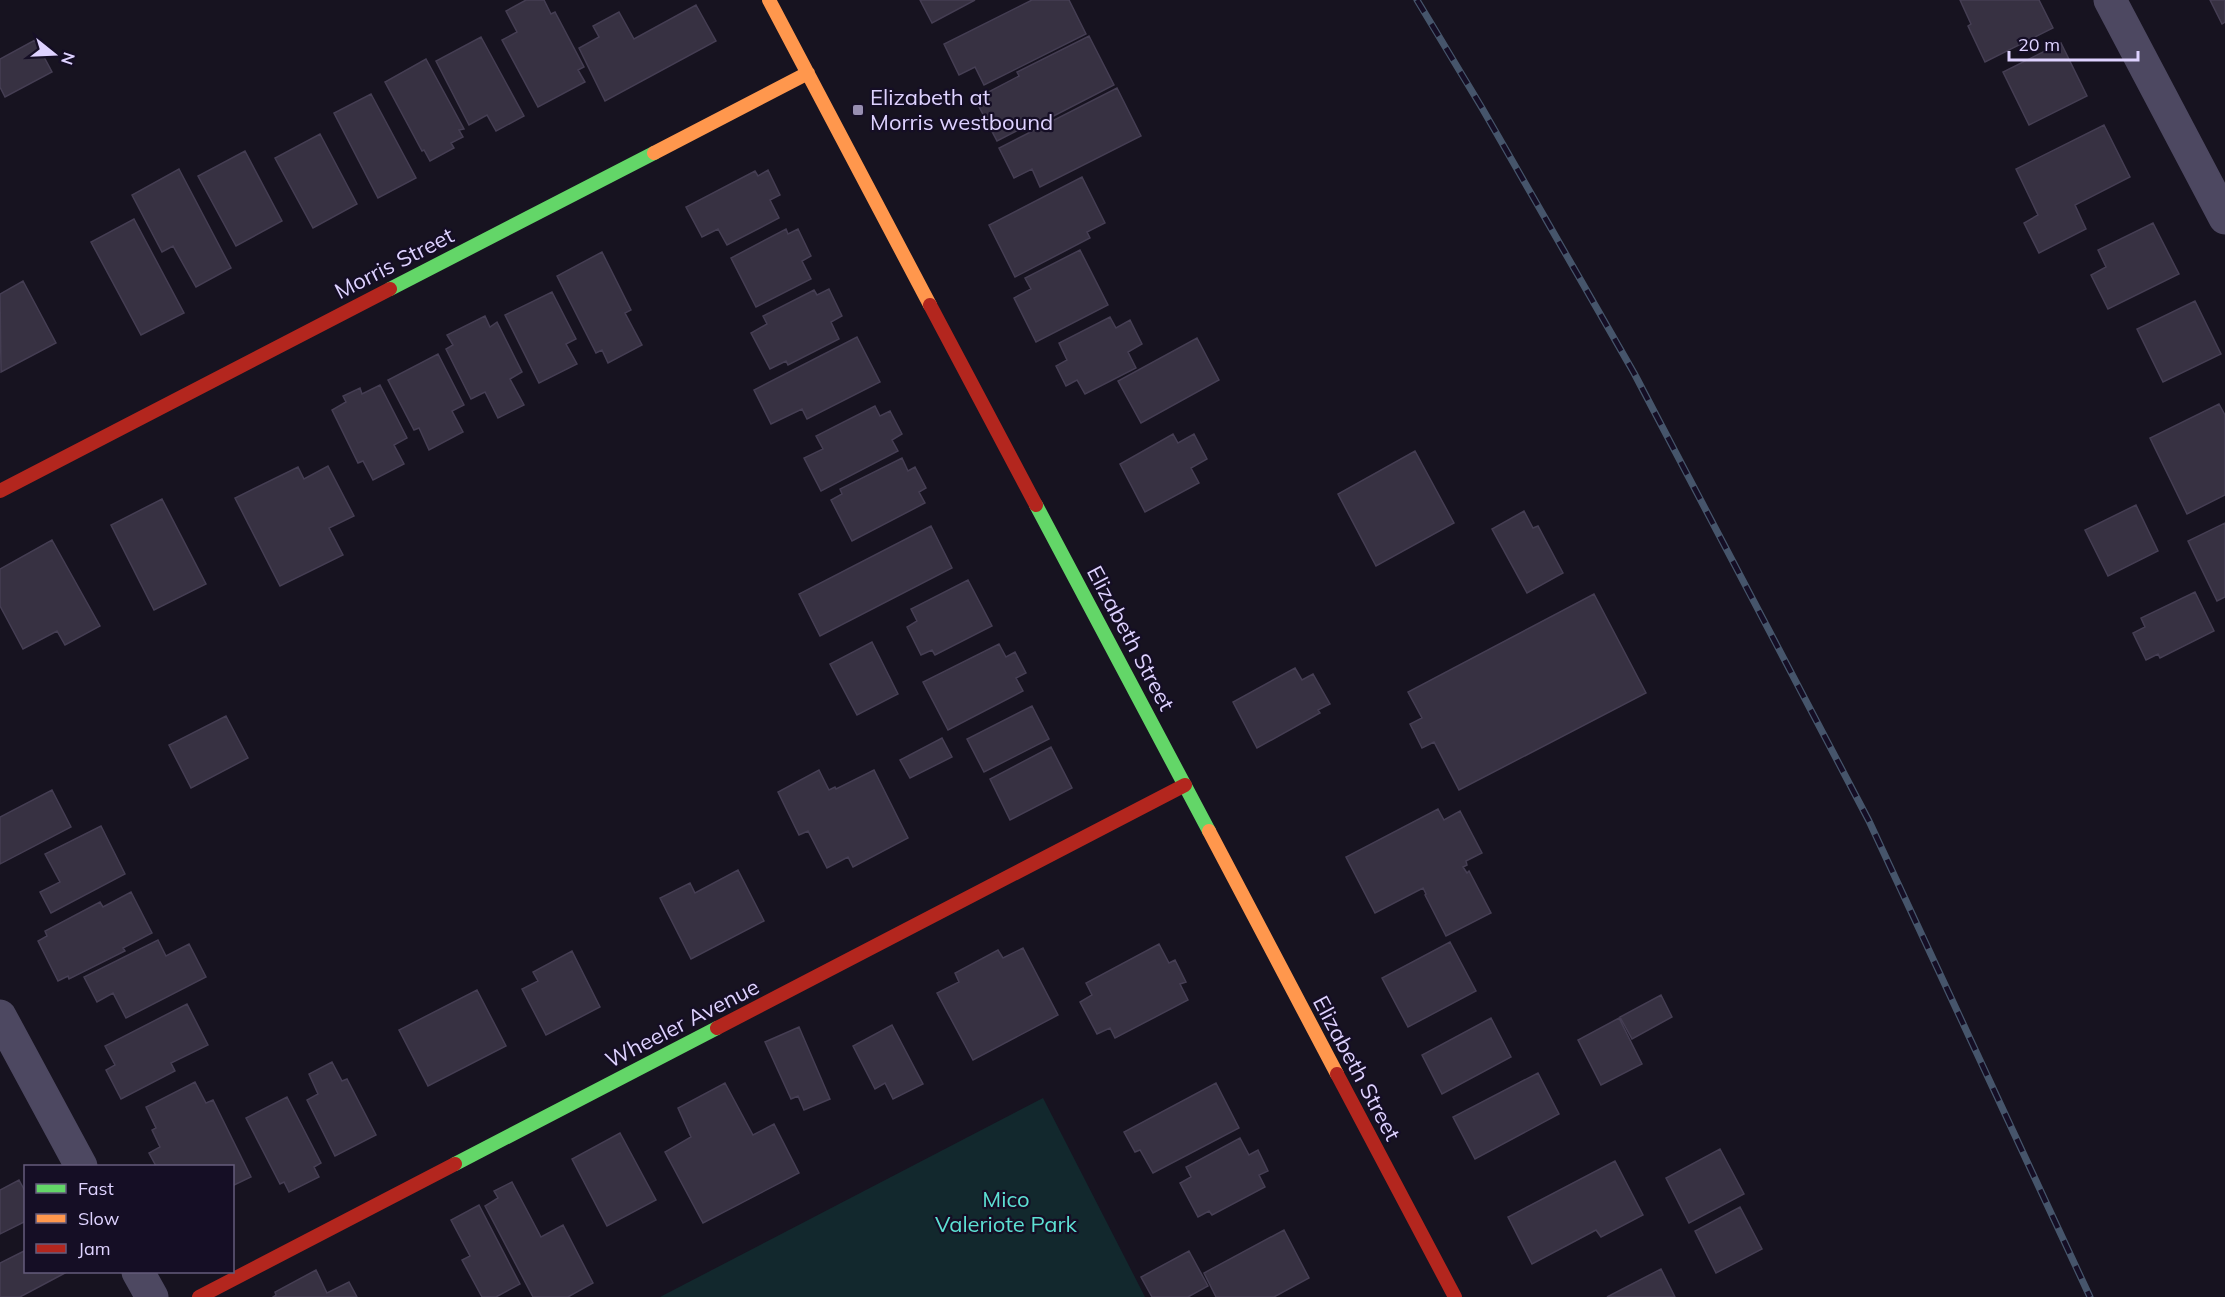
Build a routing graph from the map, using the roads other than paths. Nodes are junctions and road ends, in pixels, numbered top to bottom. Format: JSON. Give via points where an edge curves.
{"nodes":[{"id":1,"x":769,"y":0,"type":"edge"},
{"id":2,"x":2110,"y":0,"type":"edge"},
{"id":3,"x":808,"y":73,"type":"junction"},
{"id":4,"x":2225,"y":218,"type":"edge"},
{"id":5,"x":0,"y":491,"type":"edge"},
{"id":6,"x":1185,"y":785,"type":"junction"},
{"id":7,"x":0,"y":1016,"type":"edge"},
{"id":8,"x":80,"y":1165,"type":"edge"},
{"id":9,"x":139,"y":1273,"type":"edge"},
{"id":10,"x":152,"y":1297,"type":"edge"},
{"id":11,"x":199,"y":1297,"type":"edge"},
{"id":12,"x":1455,"y":1297,"type":"edge"}],
"edges":[{"from":1,"to":3,"type":"street","name":"Elizabeth Street"},
{"from":2,"to":4,"type":"street"},
{"from":3,"to":5,"type":"street","name":"Morris Street"},
{"from":3,"to":6,"type":"street","name":"Elizabeth Street"},
{"from":6,"to":11,"type":"street","name":"Wheeler Avenue"},
{"from":6,"to":12,"type":"street","name":"Elizabeth Street"},
{"from":7,"to":8,"type":"street"},
{"from":9,"to":10,"type":"street"}]}
